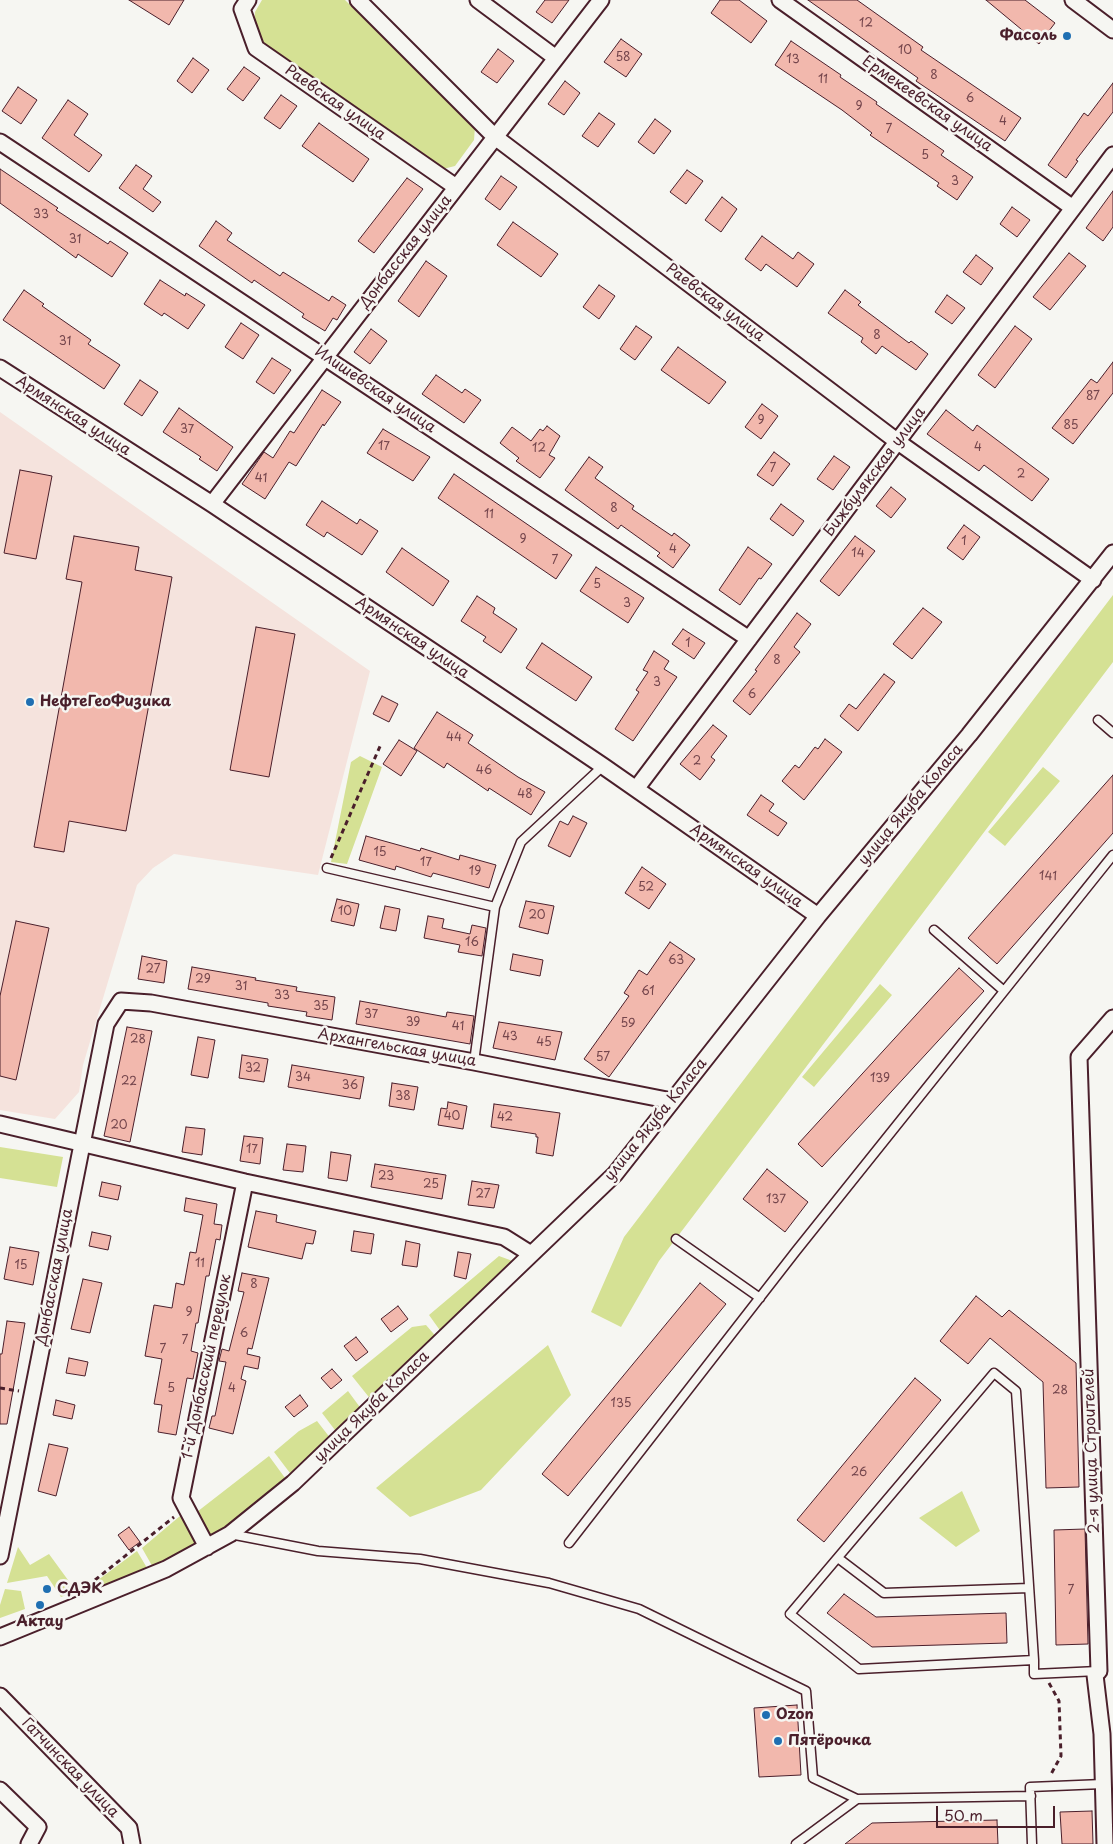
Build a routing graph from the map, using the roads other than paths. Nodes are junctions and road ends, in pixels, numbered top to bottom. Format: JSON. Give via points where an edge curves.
{"nodes":[{"id":1,"x":248,"y":0,"type":"edge"},
{"id":2,"x":358,"y":0,"type":"edge"},
{"id":3,"x":478,"y":0,"type":"edge"},
{"id":4,"x":601,"y":0,"type":"edge"},
{"id":5,"x":780,"y":0,"type":"edge"},
{"id":6,"x":1073,"y":0,"type":"edge"},
{"id":7,"x":1113,"y":30,"type":"edge"},
{"id":8,"x":556,"y":58,"type":"junction"},
{"id":9,"x":495,"y":137,"type":"junction"},
{"id":10,"x":0,"y":142,"type":"edge"},
{"id":11,"x":1113,"y":155,"type":"edge"},
{"id":12,"x":456,"y":187,"type":"junction"},
{"id":13,"x":1073,"y":208,"type":"junction"},
{"id":14,"x":326,"y":357,"type":"junction"},
{"id":15,"x":0,"y":368,"type":"edge"},
{"id":16,"x":898,"y":442,"type":"junction"},
{"id":17,"x":212,"y":504,"type":"junction"},
{"id":18,"x":1113,"y":553,"type":"edge"},
{"id":19,"x":1093,"y":580,"type":"junction"},
{"id":20,"x":749,"y":639,"type":"junction"},
{"id":21,"x":1098,"y":720,"type":"dead end"},
{"id":22,"x":1113,"y":734,"type":"edge"},
{"id":23,"x":602,"y":766,"type":"junction"},
{"id":24,"x":636,"y":789,"type":"junction"},
{"id":25,"x":1113,"y":855,"type":"edge"},
{"id":26,"x":327,"y":868,"type":"road end"},
{"id":27,"x":495,"y":907,"type":"junction"},
{"id":28,"x":818,"y":916,"type":"junction"},
{"id":29,"x":934,"y":930,"type":"dead end"},
{"id":30,"x":1004,"y":991,"type":"junction"},
{"id":31,"x":121,"y":1001,"type":"joint"},
{"id":32,"x":1113,"y":1018,"type":"edge"},
{"id":33,"x":474,"y":1062,"type":"junction"},
{"id":34,"x":672,"y":1102,"type":"junction"},
{"id":35,"x":0,"y":1124,"type":"edge"},
{"id":36,"x":81,"y":1143,"type":"junction"},
{"id":37,"x":245,"y":1182,"type":"junction"},
{"id":38,"x":676,"y":1239,"type":"dead end"},
{"id":39,"x":531,"y":1254,"type":"junction"},
{"id":40,"x":760,"y":1298,"type":"junction"},
{"id":41,"x":230,"y":1534,"type":"junction"},
{"id":42,"x":569,"y":1543,"type":"dead end"},
{"id":43,"x":207,"y":1547,"type":"junction"},
{"id":44,"x":0,"y":1556,"type":"edge"},
{"id":45,"x":838,"y":1558,"type":"junction"},
{"id":46,"x":1029,"y":1588,"type":"junction"},
{"id":47,"x":0,"y":1637,"type":"edge"},
{"id":48,"x":1034,"y":1660,"type":"junction"},
{"id":49,"x":1099,"y":1670,"type":"junction"},
{"id":50,"x":0,"y":1696,"type":"edge"},
{"id":51,"x":1107,"y":1734,"type":"edge"},
{"id":52,"x":1103,"y":1784,"type":"junction"},
{"id":53,"x":0,"y":1790,"type":"edge"},
{"id":54,"x":1031,"y":1796,"type":"junction"},
{"id":55,"x":858,"y":1799,"type":"junction"},
{"id":56,"x":29,"y":1844,"type":"edge"},
{"id":57,"x":132,"y":1844,"type":"edge"},
{"id":58,"x":796,"y":1844,"type":"edge"},
{"id":59,"x":1032,"y":1844,"type":"edge"},
{"id":60,"x":1105,"y":1844,"type":"edge"}],
"edges":[{"from":1,"to":12,"type":"street","name":"Раевская улица","via":[[242,9],[256,48]]},
{"from":2,"to":9,"type":"street","name":"Раевская улица"},
{"from":3,"to":8,"type":"street"},
{"from":4,"to":8,"type":"street","name":"Донбасская улица"},
{"from":5,"to":13,"type":"street","name":"Ермекеевская улица"},
{"from":6,"to":7,"type":"street"},
{"from":8,"to":9,"type":"street","name":"Донбасская улица"},
{"from":9,"to":12,"type":"street","name":"Донбасская улица"},
{"from":9,"to":16,"type":"street","name":"Раевская улица"},
{"from":10,"to":14,"type":"street","name":"Илишевская улица"},
{"from":11,"to":13,"type":"street","name":"Бижбулякская улица"},
{"from":12,"to":14,"type":"street","name":"Донбасская улица"},
{"from":13,"to":16,"type":"street","name":"Бижбулякская улица"},
{"from":14,"to":17,"type":"street","name":"Донбасская улица"},
{"from":14,"to":20,"type":"street","name":"Илишевская улица"},
{"from":15,"to":17,"type":"street","name":"Армянская улица"},
{"from":16,"to":19,"type":"street","name":"Раевская улица"},
{"from":16,"to":20,"type":"street","name":"Бижбулякская улица"},
{"from":17,"to":23,"type":"street","name":"Армянская улица"},
{"from":18,"to":19,"type":"street","name":"улица Якуба Коласа"},
{"from":19,"to":28,"type":"street","name":"улица Якуба Коласа"},
{"from":20,"to":24,"type":"street","name":"Бижбулякская улица"},
{"from":21,"to":22,"type":"lane"},
{"from":23,"to":24,"type":"street","name":"Армянская улица"},
{"from":23,"to":27,"type":"lane","via":[[521,842]]},
{"from":24,"to":28,"type":"street","name":"Армянская улица"},
{"from":25,"to":30,"type":"lane"},
{"from":26,"to":27,"type":"lane"},
{"from":27,"to":33,"type":"lane"},
{"from":28,"to":34,"type":"street","name":"улица Якуба Коласа"},
{"from":29,"to":30,"type":"lane"},
{"from":30,"to":40,"type":"lane"},
{"from":31,"to":33,"type":"street","name":"Архангельская улица","via":[[151,1002]]},
{"from":31,"to":36,"type":"street","name":"Донбасская улица","via":[[106,1024]]},
{"from":32,"to":49,"type":"street","name":"2-я улица Строителей","via":[[1079,1057]]},
{"from":33,"to":34,"type":"street","name":"Архангельская улица"},
{"from":34,"to":39,"type":"street","name":"улица Якуба Коласа","via":[[615,1174]]},
{"from":35,"to":36,"type":"street"},
{"from":36,"to":37,"type":"street"},
{"from":36,"to":44,"type":"street","name":"Донбасская улица"},
{"from":37,"to":39,"type":"street","via":[[504,1237]]},
{"from":37,"to":43,"type":"street","name":"1-й Донбасский переулок","via":[[181,1498]]},
{"from":38,"to":40,"type":"lane"},
{"from":39,"to":41,"type":"street","name":"улица Якуба Коласа","via":[[293,1483]]},
{"from":40,"to":42,"type":"lane"},
{"from":41,"to":43,"type":"street","name":"улица Якуба Коласа"},
{"from":41,"to":55,"type":"lane","via":[[318,1551],[438,1562],[549,1583],[640,1610],[806,1690],[813,1778]]},
{"from":43,"to":47,"type":"street","name":"улица Якуба Коласа","via":[[153,1574]]},
{"from":45,"to":46,"type":"lane","via":[[884,1593]]},
{"from":45,"to":46,"type":"lane","via":[[994,1373],[1016,1391]]},
{"from":45,"to":48,"type":"lane","via":[[790,1614],[859,1669]]},
{"from":46,"to":48,"type":"lane"},
{"from":48,"to":49,"type":"lane","via":[[1034,1674]]},
{"from":49,"to":51,"type":"street","name":"2-я улица Строителей","via":[[1095,1675]]},
{"from":50,"to":57,"type":"street","name":"Гатчинская улица","via":[[129,1828]]},
{"from":51,"to":52,"type":"street","name":"2-я улица Строителей"},
{"from":52,"to":54,"type":"lane","via":[[1030,1787]]},
{"from":52,"to":60,"type":"street","name":"2-я улица Строителей"},
{"from":53,"to":56,"type":"street","via":[[38,1827]]},
{"from":54,"to":55,"type":"lane"},
{"from":54,"to":59,"type":"lane"},
{"from":55,"to":58,"type":"lane"}]}
